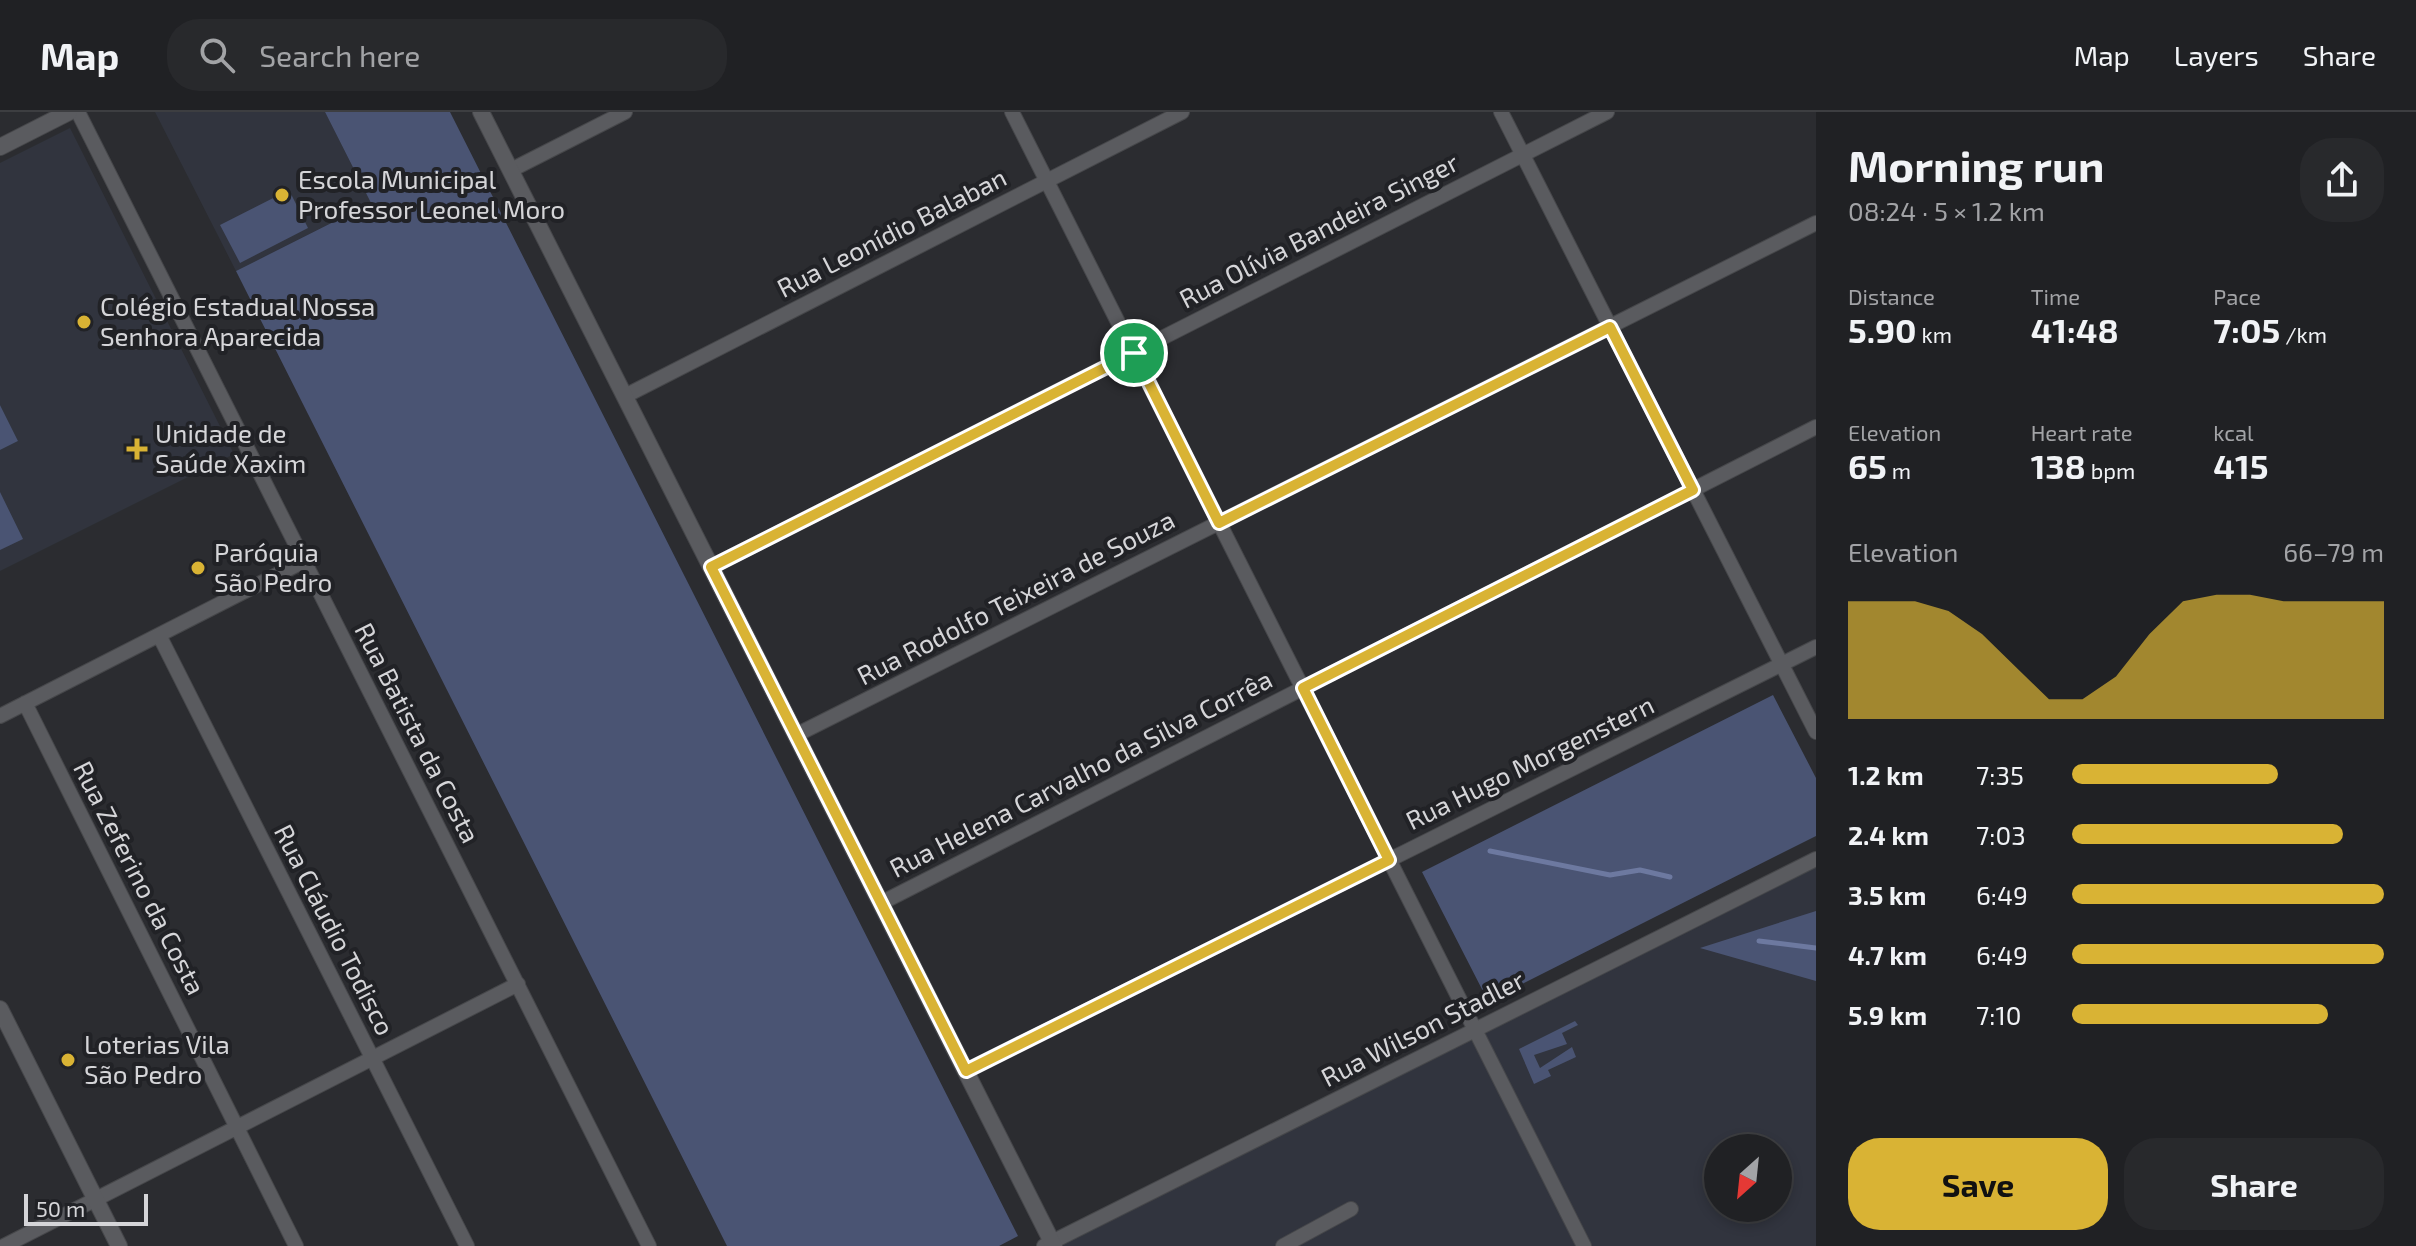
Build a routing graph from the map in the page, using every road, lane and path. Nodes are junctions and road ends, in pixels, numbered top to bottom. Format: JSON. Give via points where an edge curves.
{"nodes":[{"id":1,"x":69,"y":112,"type":"edge"},
{"id":2,"x":78,"y":112,"type":"edge"},
{"id":3,"x":481,"y":112,"type":"edge"},
{"id":4,"x":625,"y":112,"type":"edge"},
{"id":5,"x":1012,"y":112,"type":"edge"},
{"id":6,"x":1182,"y":112,"type":"edge"},
{"id":7,"x":1501,"y":112,"type":"edge"},
{"id":8,"x":1607,"y":112,"type":"edge"},
{"id":9,"x":0,"y":147,"type":"edge"},
{"id":10,"x":1523,"y":155,"type":"junction"},
{"id":11,"x":511,"y":170,"type":"junction"},
{"id":12,"x":1047,"y":181,"type":"junction"},
{"id":13,"x":1816,"y":223,"type":"edge"},
{"id":14,"x":1610,"y":327,"type":"junction"},
{"id":15,"x":1134,"y":353,"type":"junction"},
{"id":16,"x":625,"y":396,"type":"junction"},
{"id":17,"x":1816,"y":427,"type":"edge"},
{"id":18,"x":1693,"y":490,"type":"junction"},
{"id":19,"x":1219,"y":523,"type":"junction"},
{"id":20,"x":304,"y":561,"type":"junction"},
{"id":21,"x":711,"y":567,"type":"junction"},
{"id":22,"x":159,"y":635,"type":"junction"},
{"id":23,"x":1816,"y":647,"type":"edge"},
{"id":24,"x":1782,"y":664,"type":"junction"},
{"id":25,"x":1303,"y":688,"type":"junction"},
{"id":26,"x":25,"y":703,"type":"junction"},
{"id":27,"x":0,"y":716,"type":"edge"},
{"id":28,"x":1816,"y":732,"type":"edge"},
{"id":29,"x":796,"y":735,"type":"junction"},
{"id":30,"x":1816,"y":859,"type":"edge"},
{"id":31,"x":1389,"y":860,"type":"junction"},
{"id":32,"x":881,"y":903,"type":"junction"},
{"id":33,"x":518,"y":984,"type":"junction"},
{"id":34,"x":0,"y":1009,"type":"edge"},
{"id":35,"x":1475,"y":1030,"type":"junction"},
{"id":36,"x":372,"y":1058,"type":"junction"},
{"id":37,"x":966,"y":1071,"type":"junction"},
{"id":38,"x":237,"y":1127,"type":"junction"},
{"id":39,"x":95,"y":1199,"type":"junction"},
{"id":40,"x":1351,"y":1209,"type":"dead end"},
{"id":41,"x":1308,"y":1241,"type":"edge"},
{"id":42,"x":1050,"y":1245,"type":"edge"},
{"id":43,"x":4,"y":1246,"type":"edge"},
{"id":44,"x":119,"y":1246,"type":"edge"},
{"id":45,"x":296,"y":1246,"type":"edge"},
{"id":46,"x":467,"y":1246,"type":"edge"},
{"id":47,"x":649,"y":1246,"type":"edge"},
{"id":48,"x":1283,"y":1246,"type":"edge"},
{"id":49,"x":1584,"y":1246,"type":"edge"}],
"edges":[{"from":1,"to":9,"type":"street"},
{"from":2,"to":20,"type":"street","name":"Rua Batista da Costa"},
{"from":3,"to":11,"type":"street"},
{"from":4,"to":11,"type":"street"},
{"from":5,"to":12,"type":"street"},
{"from":6,"to":12,"type":"street","name":"Rua Leonídio Balaban"},
{"from":7,"to":10,"type":"street"},
{"from":8,"to":10,"type":"street","name":"Rua Olívia Bandeira Singer"},
{"from":10,"to":14,"type":"street"},
{"from":10,"to":15,"type":"street","name":"Rua Olívia Bandeira Singer"},
{"from":11,"to":16,"type":"street"},
{"from":12,"to":15,"type":"street"},
{"from":12,"to":16,"type":"street","name":"Rua Leonídio Balaban"},
{"from":13,"to":14,"type":"street","name":"Rua Rodolfo Teixeira de Souza"},
{"from":14,"to":18,"type":"street"},
{"from":14,"to":19,"type":"street","name":"Rua Rodolfo Teixeira de Souza"},
{"from":15,"to":19,"type":"street"},
{"from":15,"to":21,"type":"street","name":"Rua Olívia Bandeira Singer"},
{"from":16,"to":21,"type":"street"},
{"from":17,"to":18,"type":"street","name":"Rua Helena Carvalho da Silva Corrêa"},
{"from":18,"to":24,"type":"street"},
{"from":18,"to":25,"type":"street","name":"Rua Helena Carvalho da Silva Corrêa"},
{"from":19,"to":25,"type":"street"},
{"from":19,"to":29,"type":"street","name":"Rua Rodolfo Teixeira de Souza"},
{"from":20,"to":22,"type":"street"},
{"from":20,"to":33,"type":"street","name":"Rua Batista da Costa"},
{"from":21,"to":29,"type":"street"},
{"from":22,"to":26,"type":"street"},
{"from":22,"to":36,"type":"street","name":"Rua Cláudio Todisco"},
{"from":23,"to":24,"type":"street","name":"Rua Hugo Morgenstern"},
{"from":24,"to":28,"type":"street"},
{"from":24,"to":31,"type":"street","name":"Rua Hugo Morgenstern"},
{"from":25,"to":31,"type":"street"},
{"from":25,"to":32,"type":"street","name":"Rua Helena Carvalho da Silva Corrêa"},
{"from":26,"to":27,"type":"street"},
{"from":26,"to":38,"type":"street","name":"Rua Zeferino da Costa"},
{"from":29,"to":32,"type":"street"},
{"from":30,"to":35,"type":"street","name":"Rua Wilson Stadler"},
{"from":31,"to":35,"type":"street"},
{"from":31,"to":37,"type":"street","name":"Rua Hugo Morgenstern"},
{"from":32,"to":37,"type":"street"},
{"from":33,"to":36,"type":"street"},
{"from":33,"to":47,"type":"street","name":"Rua Batista da Costa"},
{"from":34,"to":39,"type":"street"},
{"from":35,"to":42,"type":"street","name":"Rua Wilson Stadler"},
{"from":35,"to":49,"type":"street"},
{"from":36,"to":38,"type":"street"},
{"from":36,"to":46,"type":"street","name":"Rua Cláudio Todisco"},
{"from":37,"to":42,"type":"street"},
{"from":38,"to":39,"type":"street"},
{"from":38,"to":45,"type":"street","name":"Rua Zeferino da Costa"},
{"from":39,"to":43,"type":"street"},
{"from":39,"to":44,"type":"street"},
{"from":40,"to":41,"type":"street"},
{"from":41,"to":48,"type":"street"}]}
